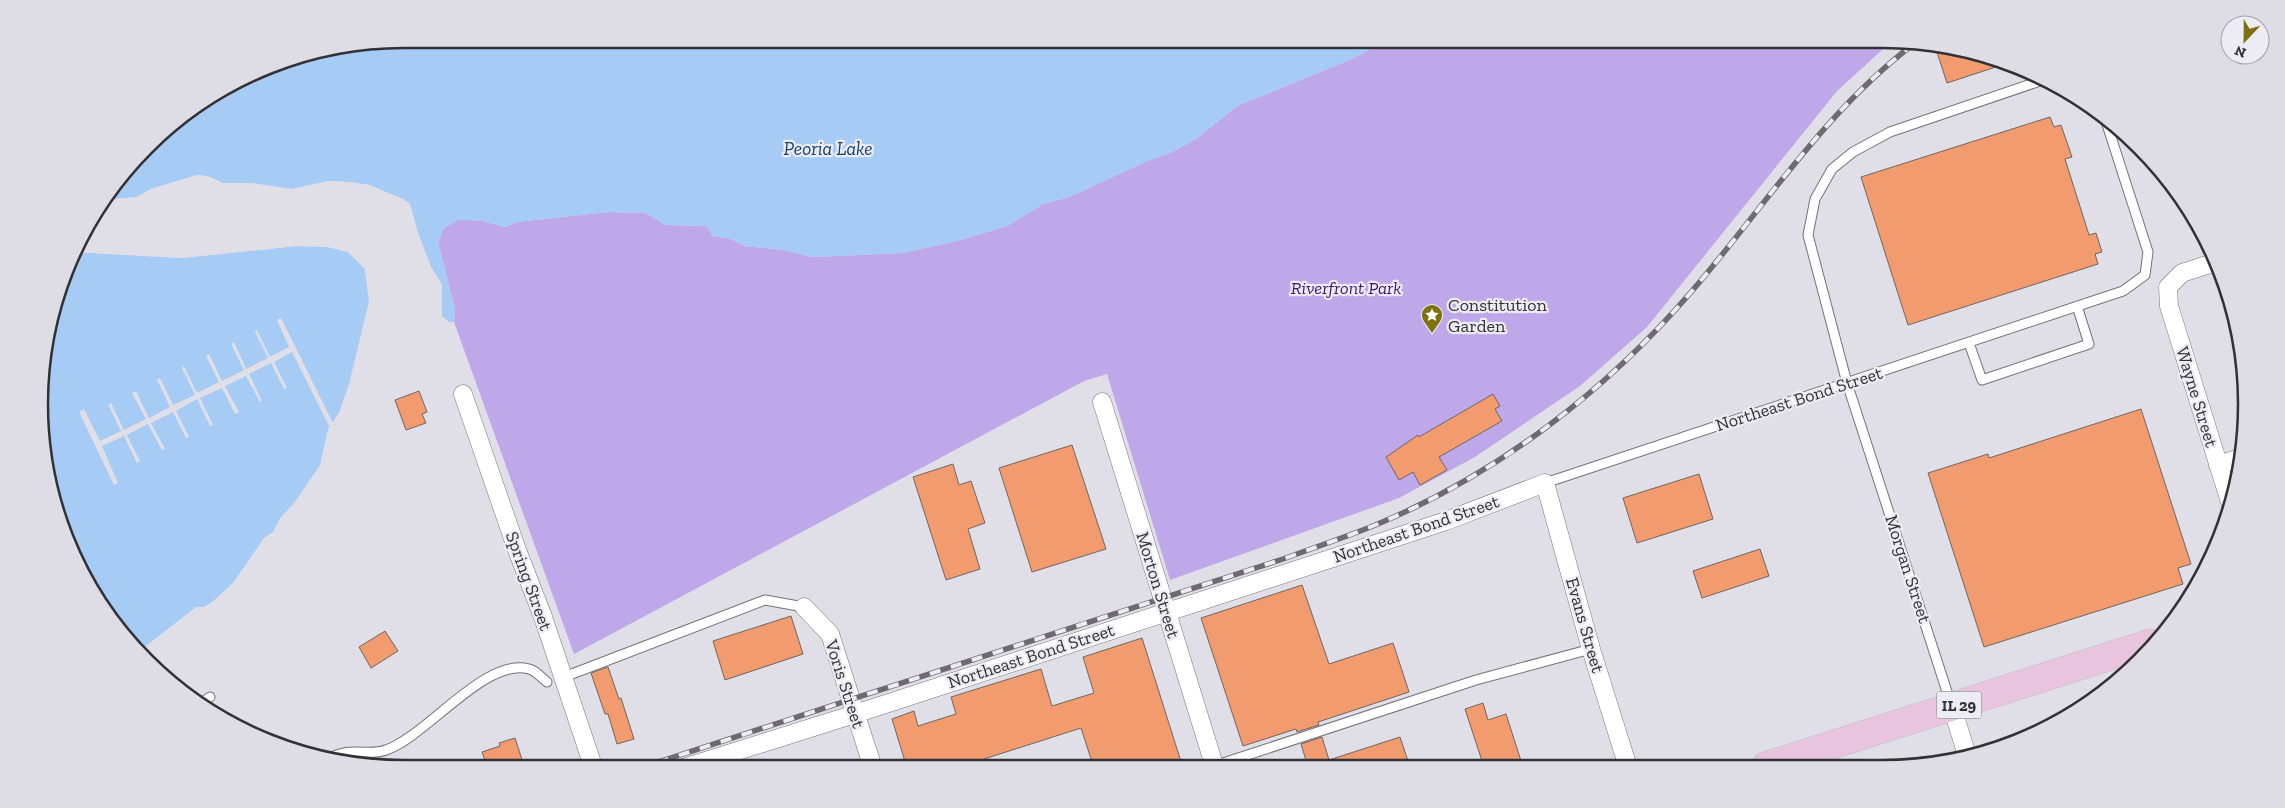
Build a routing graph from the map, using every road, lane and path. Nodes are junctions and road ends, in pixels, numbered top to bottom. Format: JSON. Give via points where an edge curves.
{"nodes":[{"id":1,"x":2035,"y":83,"type":"edge"},
{"id":2,"x":2109,"y":130,"type":"edge"},
{"id":3,"x":2209,"y":264,"type":"edge"},
{"id":4,"x":2076,"y":306,"type":"junction"},
{"id":5,"x":1969,"y":343,"type":"junction"},
{"id":6,"x":1847,"y":383,"type":"junction"},
{"id":7,"x":462,"y":394,"type":"dead end"},
{"id":8,"x":1102,"y":402,"type":"dead end"},
{"id":9,"x":2233,"y":460,"type":"edge"},
{"id":10,"x":2218,"y":465,"type":"junction"},
{"id":11,"x":1544,"y":483,"type":"junction"},
{"id":12,"x":2226,"y":491,"type":"edge"},
{"id":13,"x":804,"y":607,"type":"joint"},
{"id":14,"x":1166,"y":612,"type":"junction"},
{"id":15,"x":2143,"y":646,"type":"edge"},
{"id":16,"x":1591,"y":649,"type":"junction"},
{"id":17,"x":556,"y":680,"type":"junction"},
{"id":18,"x":210,"y":697,"type":"dead end"},
{"id":19,"x":206,"y":700,"type":"edge"},
{"id":20,"x":1952,"y":707,"type":"junction"},
{"id":21,"x":855,"y":714,"type":"junction"},
{"id":22,"x":1966,"y":750,"type":"edge"},
{"id":23,"x":338,"y":755,"type":"edge"},
{"id":24,"x":590,"y":760,"type":"edge"},
{"id":25,"x":709,"y":760,"type":"edge"},
{"id":26,"x":870,"y":760,"type":"edge"},
{"id":27,"x":1213,"y":760,"type":"edge"},
{"id":28,"x":1236,"y":760,"type":"edge"},
{"id":29,"x":1626,"y":760,"type":"edge"},
{"id":30,"x":1785,"y":760,"type":"edge"}],
"edges":[{"from":1,"to":6,"type":"lane","name":"Morgan Street","via":[[1890,132],[1854,152],[1832,169],[1815,199],[1808,235]]},
{"from":2,"to":4,"type":"lane","name":"Northeast Bond Street","via":[[2148,252],[2146,275],[2123,291]]},
{"from":3,"to":10,"type":"street","name":"Wayne Street","via":[[2182,273],[2168,287],[2169,306]]},
{"from":4,"to":5,"type":"lane","name":"Northeast Bond Street"},
{"from":4,"to":5,"type":"lane","via":[[2089,344],[1982,380]]},
{"from":5,"to":6,"type":"lane","name":"Northeast Bond Street"},
{"from":6,"to":11,"type":"lane","name":"Northeast Bond Street"},
{"from":6,"to":20,"type":"lane","name":"Morgan Street"},
{"from":7,"to":17,"type":"street","name":"Spring Street"},
{"from":8,"to":14,"type":"street","name":"Morton Street"},
{"from":9,"to":10,"type":"street"},
{"from":10,"to":12,"type":"street","name":"Wayne Street"},
{"from":11,"to":14,"type":"street","name":"Northeast Bond Street","via":[[1446,521]]},
{"from":11,"to":16,"type":"street","name":"Evans Street"},
{"from":13,"to":17,"type":"lane","via":[[765,600]]},
{"from":13,"to":21,"type":"street","name":"Voris Street","via":[[830,634]]},
{"from":14,"to":21,"type":"street","name":"Northeast Bond Street"},
{"from":14,"to":27,"type":"street","name":"Morton Street"},
{"from":15,"to":20,"type":"main road","number":"IL 29"},
{"from":16,"to":28,"type":"lane","via":[[1476,680]]},
{"from":16,"to":29,"type":"street","name":"Evans Street"},
{"from":17,"to":23,"type":"lane","via":[[531,669],[520,668],[496,674],[472,688],[406,741],[386,750]]},
{"from":17,"to":24,"type":"street","name":"Spring Street"},
{"from":18,"to":19,"type":"lane"},
{"from":20,"to":22,"type":"street","name":"Morgan Street"},
{"from":20,"to":30,"type":"main road","number":"IL 29"},
{"from":21,"to":25,"type":"street","name":"Northeast Bond Street"},
{"from":21,"to":26,"type":"street","name":"Voris Street"}]}
